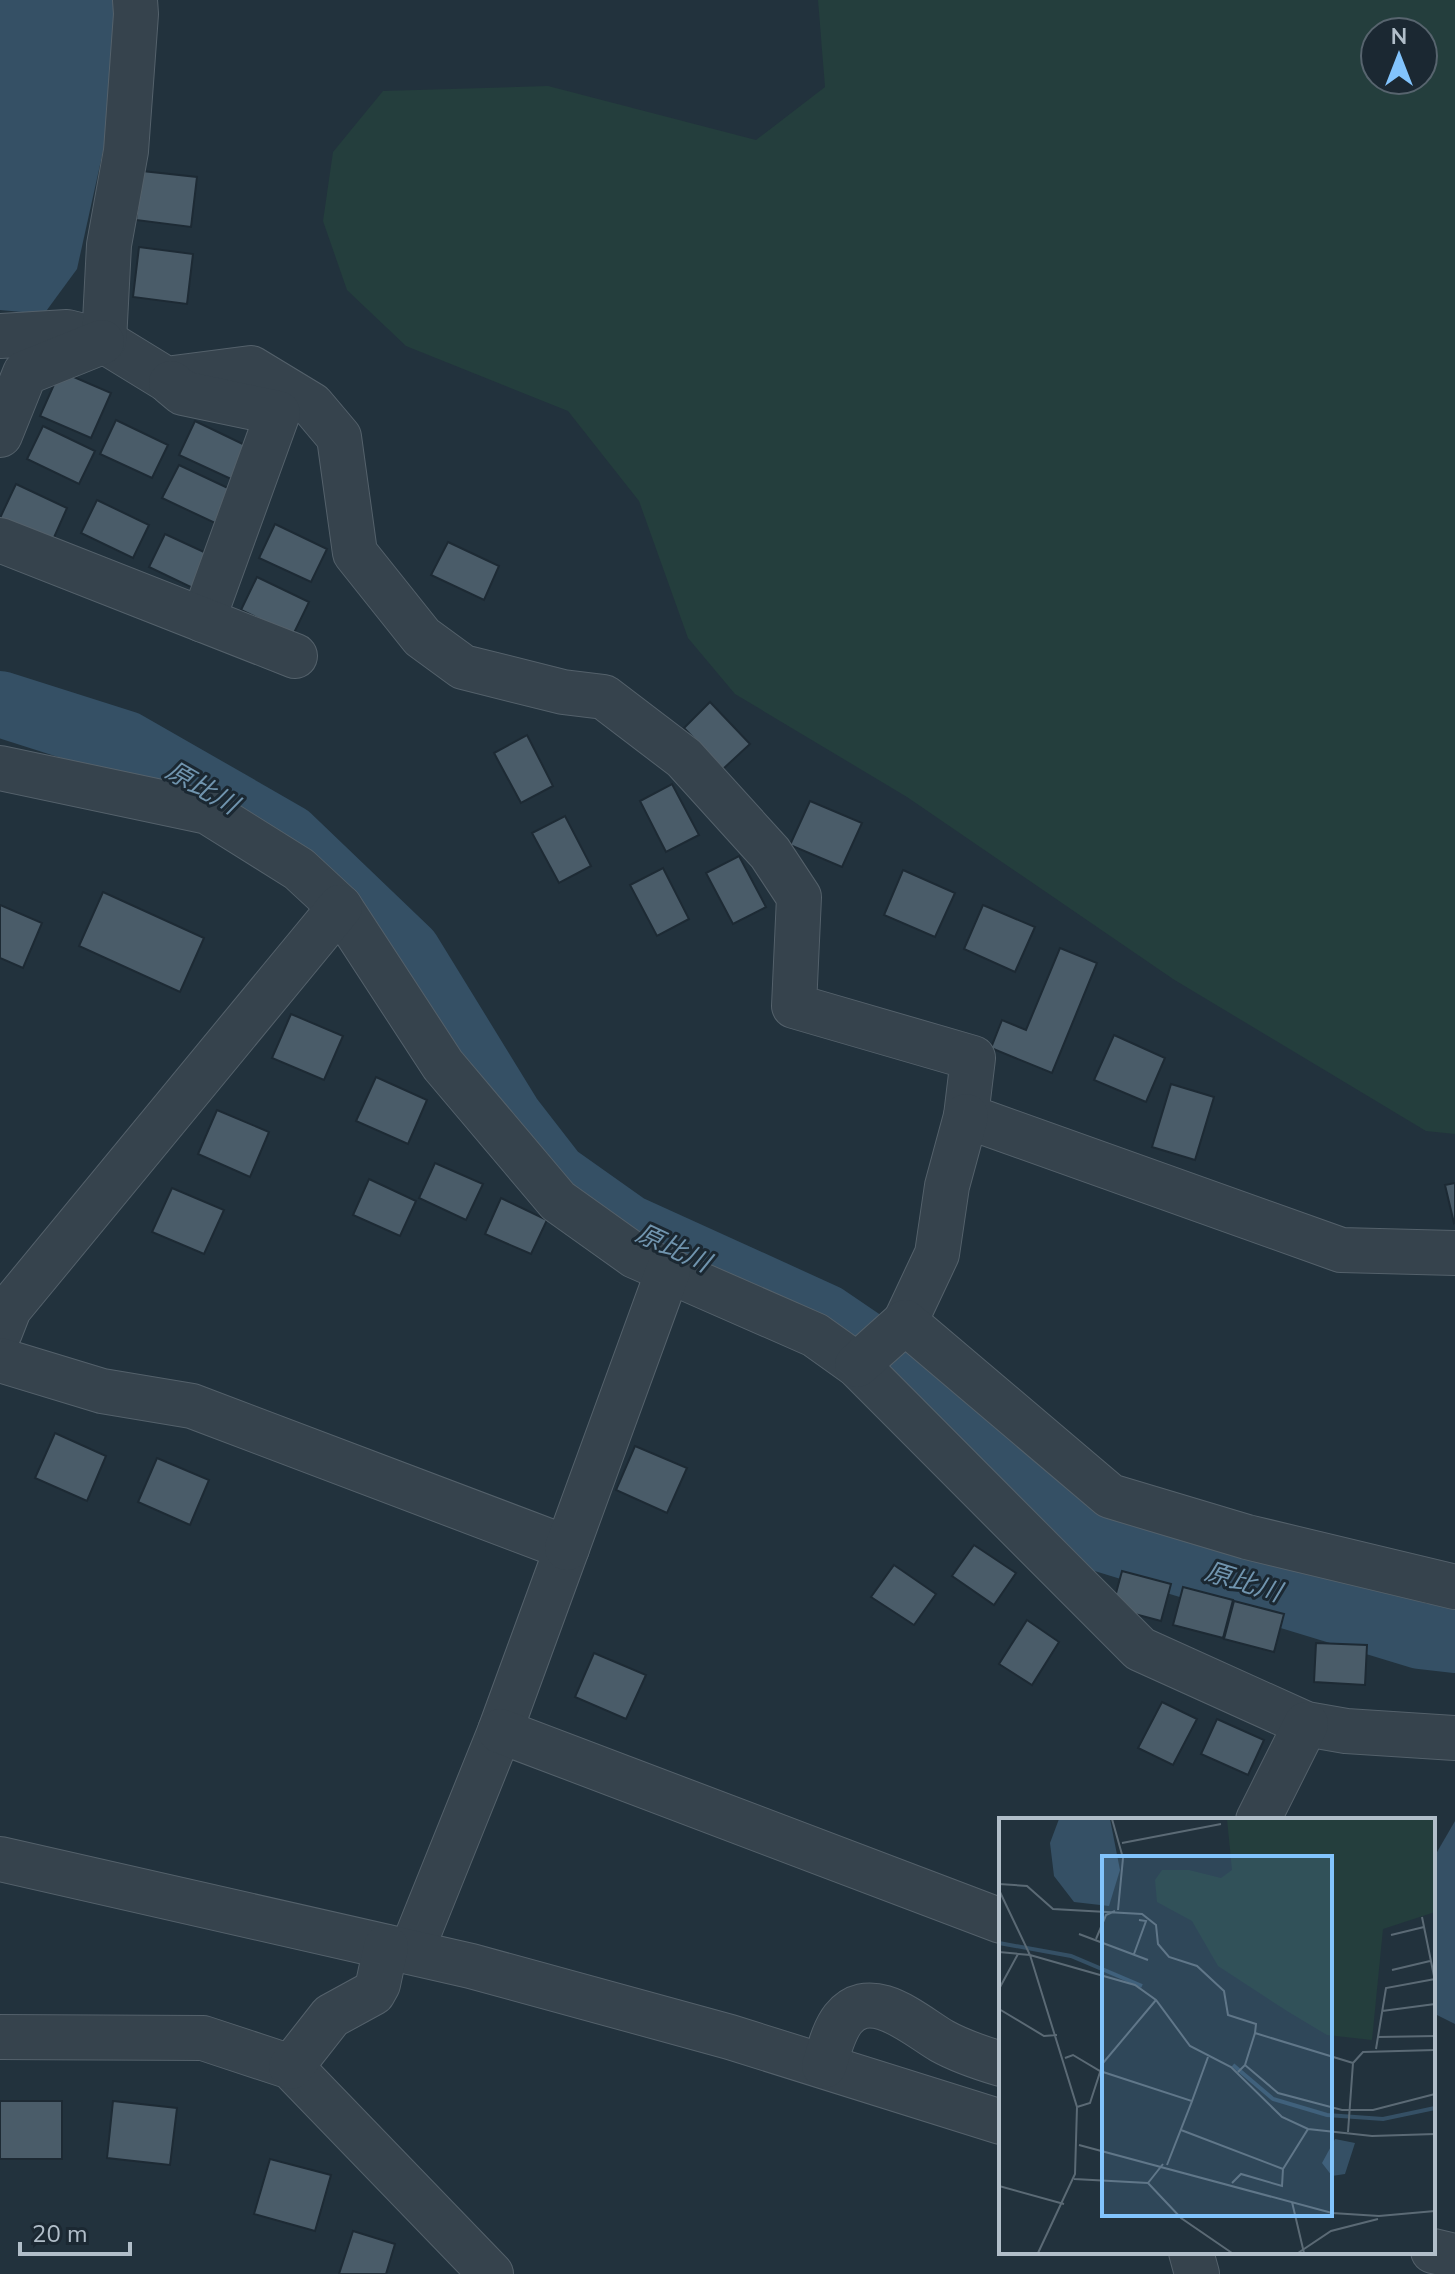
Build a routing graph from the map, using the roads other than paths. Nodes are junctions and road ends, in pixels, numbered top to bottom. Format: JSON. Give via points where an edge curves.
{"nodes":[{"id":1,"x":135,"y":0,"type":"edge"},
{"id":2,"x":0,"y":336,"type":"edge"},
{"id":3,"x":104,"y":341,"type":"junction"},
{"id":4,"x":166,"y":379,"type":"junction"},
{"id":5,"x":0,"y":435,"type":"edge"},
{"id":6,"x":0,"y":540,"type":"edge"},
{"id":7,"x":203,"y":620,"type":"junction"},
{"id":8,"x":295,"y":656,"type":"dead end"},
{"id":9,"x":0,"y":768,"type":"edge"},
{"id":10,"x":340,"y":907,"type":"junction"},
{"id":11,"x":966,"y":1116,"type":"junction"},
{"id":12,"x":1455,"y":1253,"type":"edge"},
{"id":13,"x":668,"y":1271,"type":"junction"},
{"id":14,"x":905,"y":1322,"type":"junction"},
{"id":15,"x":0,"y":1332,"type":"edge"},
{"id":16,"x":0,"y":1360,"type":"edge"},
{"id":17,"x":857,"y":1365,"type":"junction"},
{"id":18,"x":567,"y":1548,"type":"junction"},
{"id":19,"x":1455,"y":1587,"type":"edge"},
{"id":20,"x":1306,"y":1724,"type":"junction"},
{"id":21,"x":500,"y":1731,"type":"junction"},
{"id":22,"x":1455,"y":1738,"type":"edge"},
{"id":23,"x":1259,"y":1818,"type":"edge"},
{"id":24,"x":0,"y":1859,"type":"edge"},
{"id":25,"x":999,"y":1920,"type":"edge"},
{"id":26,"x":398,"y":1950,"type":"junction"},
{"id":27,"x":0,"y":2037,"type":"edge"},
{"id":28,"x":999,"y":2063,"type":"edge"},
{"id":29,"x":824,"y":2066,"type":"junction"},
{"id":30,"x":291,"y":2067,"type":"junction"},
{"id":31,"x":999,"y":2121,"type":"edge"},
{"id":32,"x":1435,"y":2251,"type":"edge"},
{"id":33,"x":1192,"y":2254,"type":"edge"},
{"id":34,"x":1455,"y":2256,"type":"edge"},
{"id":35,"x":491,"y":2274,"type":"edge"},
{"id":36,"x":1197,"y":2274,"type":"edge"}],
"edges":[{"from":1,"to":3,"type":"street","via":[[126,151],[109,245]]},
{"from":2,"to":3,"type":"street","via":[[67,332]]},
{"from":3,"to":4,"type":"street"},
{"from":3,"to":5,"type":"street","via":[[25,373]]},
{"from":4,"to":7,"type":"street","via":[[183,393],[278,413]]},
{"from":4,"to":11,"type":"street","via":[[251,368],[312,405],[339,437],[355,553],[422,637],[463,667],[604,697],[684,758],[770,853],[799,897],[794,1006],[973,1058]]},
{"from":6,"to":7,"type":"street"},
{"from":7,"to":8,"type":"street"},
{"from":9,"to":10,"type":"street","via":[[208,812],[299,869]]},
{"from":10,"to":13,"type":"street","via":[[443,1065],[558,1201],[635,1256]]},
{"from":10,"to":15,"type":"street","via":[[9,1309]]},
{"from":11,"to":12,"type":"street","via":[[1341,1250]]},
{"from":11,"to":14,"type":"street","via":[[947,1186],[937,1254]]},
{"from":13,"to":17,"type":"street","via":[[815,1335]]},
{"from":13,"to":18,"type":"street"},
{"from":14,"to":17,"type":"street"},
{"from":14,"to":19,"type":"street","via":[[1110,1496],[1247,1537]]},
{"from":16,"to":18,"type":"street","via":[[102,1391],[192,1406]]},
{"from":17,"to":20,"type":"street","via":[[1140,1649]]},
{"from":18,"to":21,"type":"street"},
{"from":20,"to":22,"type":"street"},
{"from":20,"to":23,"type":"street"},
{"from":21,"to":25,"type":"street"},
{"from":21,"to":26,"type":"street"},
{"from":24,"to":26,"type":"street"},
{"from":26,"to":29,"type":"street"},
{"from":26,"to":30,"type":"street","via":[[373,1993],[331,2016]]},
{"from":27,"to":30,"type":"street","via":[[203,2038]]},
{"from":28,"to":29,"type":"street","via":[[944,2042],[879,2006],[859,2007],[843,2018]]},
{"from":29,"to":31,"type":"street"},
{"from":30,"to":35,"type":"street"},
{"from":32,"to":34,"type":"street"},
{"from":33,"to":36,"type":"street"}]}
